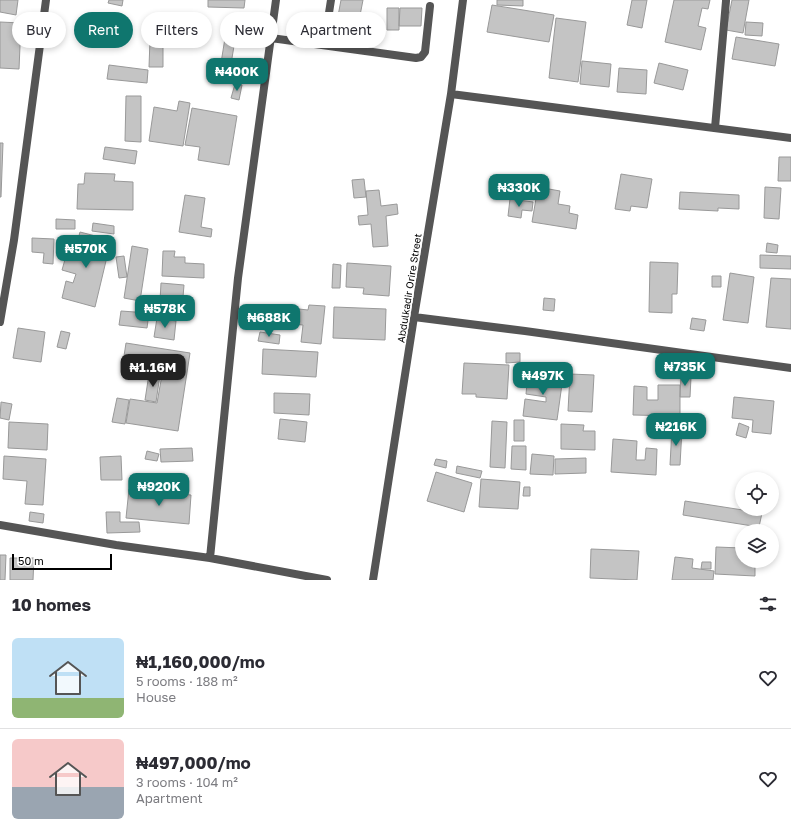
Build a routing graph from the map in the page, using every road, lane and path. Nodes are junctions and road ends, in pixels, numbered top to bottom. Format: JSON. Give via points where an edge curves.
{"nodes":[{"id":1,"x":46,"y":0,"type":"edge"},
{"id":2,"x":276,"y":0,"type":"edge"},
{"id":3,"x":331,"y":0,"type":"edge"},
{"id":4,"x":463,"y":0,"type":"edge"},
{"id":5,"x":726,"y":1,"type":"dead end"},
{"id":6,"x":430,"y":6,"type":"dead end"},
{"id":7,"x":274,"y":12,"type":"edge"},
{"id":8,"x":329,"y":12,"type":"edge"},
{"id":9,"x":269,"y":48,"type":"edge"},
{"id":10,"x":345,"y":48,"type":"edge"},
{"id":11,"x":452,"y":94,"type":"junction"},
{"id":12,"x":715,"y":128,"type":"junction"},
{"id":13,"x":791,"y":138,"type":"edge"},
{"id":14,"x":414,"y":317,"type":"junction"},
{"id":15,"x":0,"y":322,"type":"edge"},
{"id":16,"x":791,"y":368,"type":"edge"},
{"id":17,"x":0,"y":525,"type":"edge"},
{"id":18,"x":210,"y":558,"type":"junction"},
{"id":19,"x":327,"y":580,"type":"edge"},
{"id":20,"x":373,"y":580,"type":"edge"}],
"edges":[{"from":1,"to":15,"type":"street","via":[[14,240]]},
{"from":2,"to":7,"type":"street"},
{"from":3,"to":8,"type":"street"},
{"from":4,"to":11,"type":"street","name":"Abdulkadir Orire Street"},
{"from":5,"to":12,"type":"street"},
{"from":6,"to":10,"type":"street","via":[[425,52],[422,57]]},
{"from":9,"to":18,"type":"street","via":[[238,278]]},
{"from":11,"to":12,"type":"street"},
{"from":11,"to":14,"type":"street","name":"Abdulkadir Orire Street"},
{"from":12,"to":13,"type":"street"},
{"from":14,"to":16,"type":"street"},
{"from":14,"to":20,"type":"street","name":"Abdulkadir Orire Street"},
{"from":17,"to":18,"type":"street"},
{"from":18,"to":19,"type":"street"}]}
